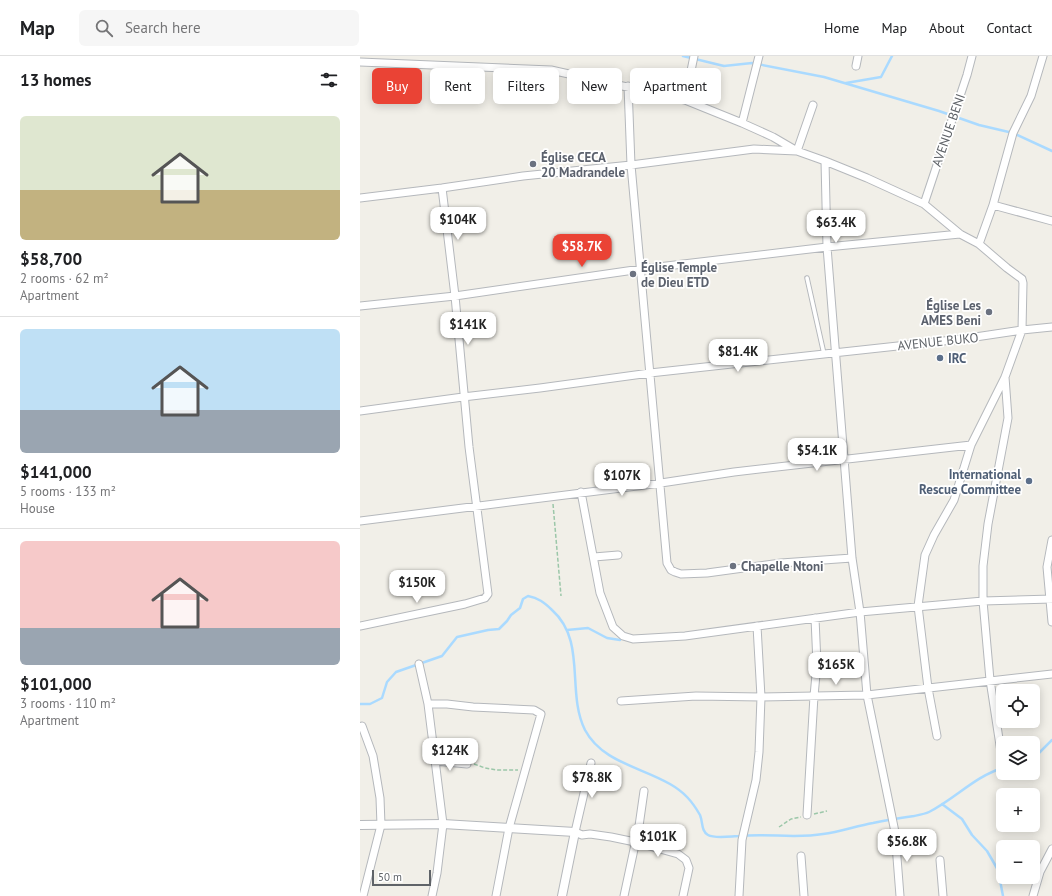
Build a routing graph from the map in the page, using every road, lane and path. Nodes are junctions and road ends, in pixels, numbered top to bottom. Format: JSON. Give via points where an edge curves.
{"nodes":[{"id":1,"x":694,"y":56,"type":"edge"},
{"id":2,"x":759,"y":56,"type":"edge"},
{"id":3,"x":858,"y":56,"type":"edge"},
{"id":4,"x":972,"y":56,"type":"edge"},
{"id":5,"x":1043,"y":56,"type":"edge"},
{"id":6,"x":360,"y":62,"type":"edge"},
{"id":7,"x":856,"y":66,"type":"dead end"},
{"id":8,"x":692,"y":68,"type":"edge"},
{"id":9,"x":628,"y":86,"type":"joint"},
{"id":10,"x":695,"y":104,"type":"edge"},
{"id":11,"x":813,"y":105,"type":"dead end"},
{"id":12,"x":742,"y":123,"type":"junction"},
{"id":13,"x":797,"y":151,"type":"junction"},
{"id":14,"x":825,"y":161,"type":"junction"},
{"id":15,"x":632,"y":165,"type":"junction"},
{"id":16,"x":442,"y":188,"type":"junction"},
{"id":17,"x":360,"y":198,"type":"edge"},
{"id":18,"x":924,"y":204,"type":"junction"},
{"id":19,"x":993,"y":205,"type":"junction"},
{"id":20,"x":1052,"y":221,"type":"edge"},
{"id":21,"x":960,"y":234,"type":"junction"},
{"id":22,"x":979,"y":244,"type":"junction"},
{"id":23,"x":827,"y":248,"type":"junction"},
{"id":24,"x":641,"y":269,"type":"junction"},
{"id":25,"x":807,"y":278,"type":"dead end"},
{"id":26,"x":455,"y":296,"type":"junction"},
{"id":27,"x":360,"y":306,"type":"edge"},
{"id":28,"x":1052,"y":327,"type":"edge"},
{"id":29,"x":1022,"y":330,"type":"junction"},
{"id":30,"x":835,"y":353,"type":"junction"},
{"id":31,"x":824,"y":354,"type":"junction"},
{"id":32,"x":650,"y":373,"type":"junction"},
{"id":33,"x":1005,"y":377,"type":"junction"},
{"id":34,"x":463,"y":397,"type":"junction"},
{"id":35,"x":360,"y":410,"type":"edge"},
{"id":36,"x":971,"y":445,"type":"junction"},
{"id":37,"x":844,"y":459,"type":"junction"},
{"id":38,"x":661,"y":483,"type":"junction"},
{"id":39,"x":581,"y":492,"type":"junction"},
{"id":40,"x":552,"y":496,"type":"junction"},
{"id":41,"x":477,"y":506,"type":"junction"},
{"id":42,"x":360,"y":521,"type":"edge"},
{"id":43,"x":1052,"y":540,"type":"edge"},
{"id":44,"x":618,"y":555,"type":"dead end"},
{"id":45,"x":594,"y":557,"type":"junction"},
{"id":46,"x":852,"y":558,"type":"junction"},
{"id":47,"x":561,"y":596,"type":"dead end"},
{"id":48,"x":1051,"y":599,"type":"edge"},
{"id":49,"x":983,"y":601,"type":"junction"},
{"id":50,"x":918,"y":606,"type":"junction"},
{"id":51,"x":860,"y":612,"type":"junction"},
{"id":52,"x":815,"y":618,"type":"junction"},
{"id":53,"x":1052,"y":622,"type":"edge"},
{"id":54,"x":360,"y":626,"type":"edge"},
{"id":55,"x":757,"y":626,"type":"junction"},
{"id":56,"x":419,"y":664,"type":"dead end"},
{"id":57,"x":1052,"y":674,"type":"edge"},
{"id":58,"x":990,"y":680,"type":"junction"},
{"id":59,"x":928,"y":688,"type":"junction"},
{"id":60,"x":867,"y":694,"type":"junction"},
{"id":61,"x":814,"y":696,"type":"junction"},
{"id":62,"x":761,"y":697,"type":"junction"},
{"id":63,"x":621,"y":701,"type":"dead end"},
{"id":64,"x":428,"y":704,"type":"junction"},
{"id":65,"x":362,"y":726,"type":"dead end"},
{"id":66,"x":937,"y":736,"type":"dead end"},
{"id":67,"x":999,"y":736,"type":"edge"},
{"id":68,"x":435,"y":761,"type":"junction"},
{"id":69,"x":590,"y":763,"type":"dead end"},
{"id":70,"x":467,"y":764,"type":"joint"},
{"id":71,"x":526,"y":770,"type":"junction"},
{"id":72,"x":644,"y":791,"type":"dead end"},
{"id":73,"x":808,"y":816,"type":"dead end"},
{"id":74,"x":443,"y":824,"type":"junction"},
{"id":75,"x":360,"y":825,"type":"edge"},
{"id":76,"x":381,"y":825,"type":"junction"},
{"id":77,"x":509,"y":828,"type":"junction"},
{"id":78,"x":575,"y":832,"type":"junction"},
{"id":79,"x":635,"y":842,"type":"junction"},
{"id":80,"x":1052,"y":849,"type":"edge"},
{"id":81,"x":801,"y":856,"type":"dead end"},
{"id":82,"x":940,"y":860,"type":"dead end"},
{"id":83,"x":363,"y":896,"type":"edge"},
{"id":84,"x":432,"y":896,"type":"edge"},
{"id":85,"x":496,"y":896,"type":"edge"},
{"id":86,"x":562,"y":896,"type":"edge"},
{"id":87,"x":624,"y":896,"type":"edge"},
{"id":88,"x":683,"y":896,"type":"edge"},
{"id":89,"x":739,"y":896,"type":"edge"},
{"id":90,"x":804,"y":896,"type":"edge"},
{"id":91,"x":900,"y":896,"type":"edge"},
{"id":92,"x":943,"y":896,"type":"edge"},
{"id":93,"x":1033,"y":896,"type":"edge"}],
"edges":[{"from":1,"to":8,"type":"street"},
{"from":2,"to":12,"type":"street"},
{"from":3,"to":7,"type":"street"},
{"from":4,"to":18,"type":"street","name":"AVENUE BENI"},
{"from":5,"to":19,"type":"street","via":[[1031,96],[1013,133]]},
{"from":6,"to":9,"type":"street","via":[[551,70]]},
{"from":9,"to":15,"type":"street"},
{"from":10,"to":12,"type":"street"},
{"from":11,"to":13,"type":"street"},
{"from":12,"to":13,"type":"street"},
{"from":13,"to":14,"type":"street"},
{"from":13,"to":15,"type":"street","via":[[754,149]]},
{"from":14,"to":18,"type":"street"},
{"from":14,"to":23,"type":"street"},
{"from":15,"to":16,"type":"street","via":[[523,176]]},
{"from":15,"to":24,"type":"street"},
{"from":16,"to":17,"type":"street"},
{"from":16,"to":26,"type":"street"},
{"from":18,"to":21,"type":"street"},
{"from":19,"to":20,"type":"street"},
{"from":19,"to":22,"type":"street"},
{"from":21,"to":22,"type":"street"},
{"from":21,"to":23,"type":"street"},
{"from":22,"to":29,"type":"street","via":[[1022,279]]},
{"from":23,"to":24,"type":"street"},
{"from":23,"to":30,"type":"street"},
{"from":24,"to":26,"type":"street"},
{"from":24,"to":32,"type":"street"},
{"from":25,"to":31,"type":"lane"},
{"from":26,"to":27,"type":"street"},
{"from":26,"to":34,"type":"street"},
{"from":28,"to":29,"type":"street","name":"AVENUE BUKO"},
{"from":29,"to":30,"type":"street","name":"AVENUE BUKO"},
{"from":29,"to":33,"type":"street"},
{"from":30,"to":31,"type":"street","name":"AVENUE BUKO"},
{"from":30,"to":37,"type":"street"},
{"from":31,"to":32,"type":"street","name":"AVENUE BUKO"},
{"from":32,"to":34,"type":"street","name":"AVENUE BUKO"},
{"from":32,"to":38,"type":"street"},
{"from":33,"to":36,"type":"street"},
{"from":33,"to":49,"type":"street","via":[[1008,418],[988,524],[983,566]]},
{"from":34,"to":35,"type":"street","name":"AVENUE BUKO"},
{"from":34,"to":41,"type":"street"},
{"from":36,"to":37,"type":"street"},
{"from":36,"to":50,"type":"street","via":[[954,500],[925,555]]},
{"from":37,"to":38,"type":"street"},
{"from":37,"to":46,"type":"street"},
{"from":38,"to":39,"type":"street"},
{"from":38,"to":46,"type":"street","via":[[666,557],[669,566],[675,572],[707,573],[781,563]]},
{"from":39,"to":40,"type":"street"},
{"from":39,"to":45,"type":"street"},
{"from":40,"to":41,"type":"street"},
{"from":40,"to":47,"type":"path"},
{"from":41,"to":42,"type":"street"},
{"from":41,"to":54,"type":"street","via":[[488,590],[485,598]]},
{"from":43,"to":48,"type":"street","via":[[1047,566]]},
{"from":44,"to":45,"type":"street"},
{"from":45,"to":55,"type":"street","via":[[605,608],[613,627],[623,636],[633,639],[685,636]]},
{"from":46,"to":51,"type":"street"},
{"from":48,"to":49,"type":"street"},
{"from":48,"to":53,"type":"street"},
{"from":49,"to":50,"type":"street"},
{"from":49,"to":58,"type":"street"},
{"from":50,"to":51,"type":"street"},
{"from":50,"to":59,"type":"street"},
{"from":51,"to":52,"type":"street"},
{"from":51,"to":60,"type":"street"},
{"from":52,"to":55,"type":"street"},
{"from":52,"to":61,"type":"street","via":[[817,664]]},
{"from":55,"to":62,"type":"street"},
{"from":56,"to":64,"type":"street"},
{"from":57,"to":58,"type":"street"},
{"from":58,"to":59,"type":"street"},
{"from":58,"to":67,"type":"street"},
{"from":59,"to":60,"type":"street"},
{"from":59,"to":66,"type":"street"},
{"from":60,"to":61,"type":"street"},
{"from":60,"to":91,"type":"street","via":[[895,832]]},
{"from":61,"to":62,"type":"street"},
{"from":61,"to":73,"type":"street"},
{"from":62,"to":63,"type":"street","via":[[696,696]]},
{"from":62,"to":89,"type":"street","via":[[756,780],[742,840]]},
{"from":64,"to":68,"type":"street"},
{"from":64,"to":71,"type":"street","via":[[538,711],[541,714]]},
{"from":65,"to":76,"type":"street","via":[[373,756],[380,798]]},
{"from":68,"to":70,"type":"street"},
{"from":68,"to":74,"type":"street"},
{"from":69,"to":78,"type":"street"},
{"from":70,"to":71,"type":"path","via":[[497,770]]},
{"from":71,"to":77,"type":"street"},
{"from":72,"to":79,"type":"street"},
{"from":74,"to":76,"type":"street"},
{"from":74,"to":77,"type":"street"},
{"from":74,"to":84,"type":"street"},
{"from":75,"to":76,"type":"street"},
{"from":76,"to":83,"type":"street"},
{"from":77,"to":78,"type":"street"},
{"from":77,"to":85,"type":"street"},
{"from":78,"to":79,"type":"street"},
{"from":78,"to":86,"type":"street"},
{"from":79,"to":87,"type":"street"},
{"from":79,"to":88,"type":"street","via":[[678,854],[686,860],[689,868]]},
{"from":80,"to":93,"type":"street","via":[[1040,872]]},
{"from":81,"to":90,"type":"street"},
{"from":82,"to":92,"type":"street"}]}
